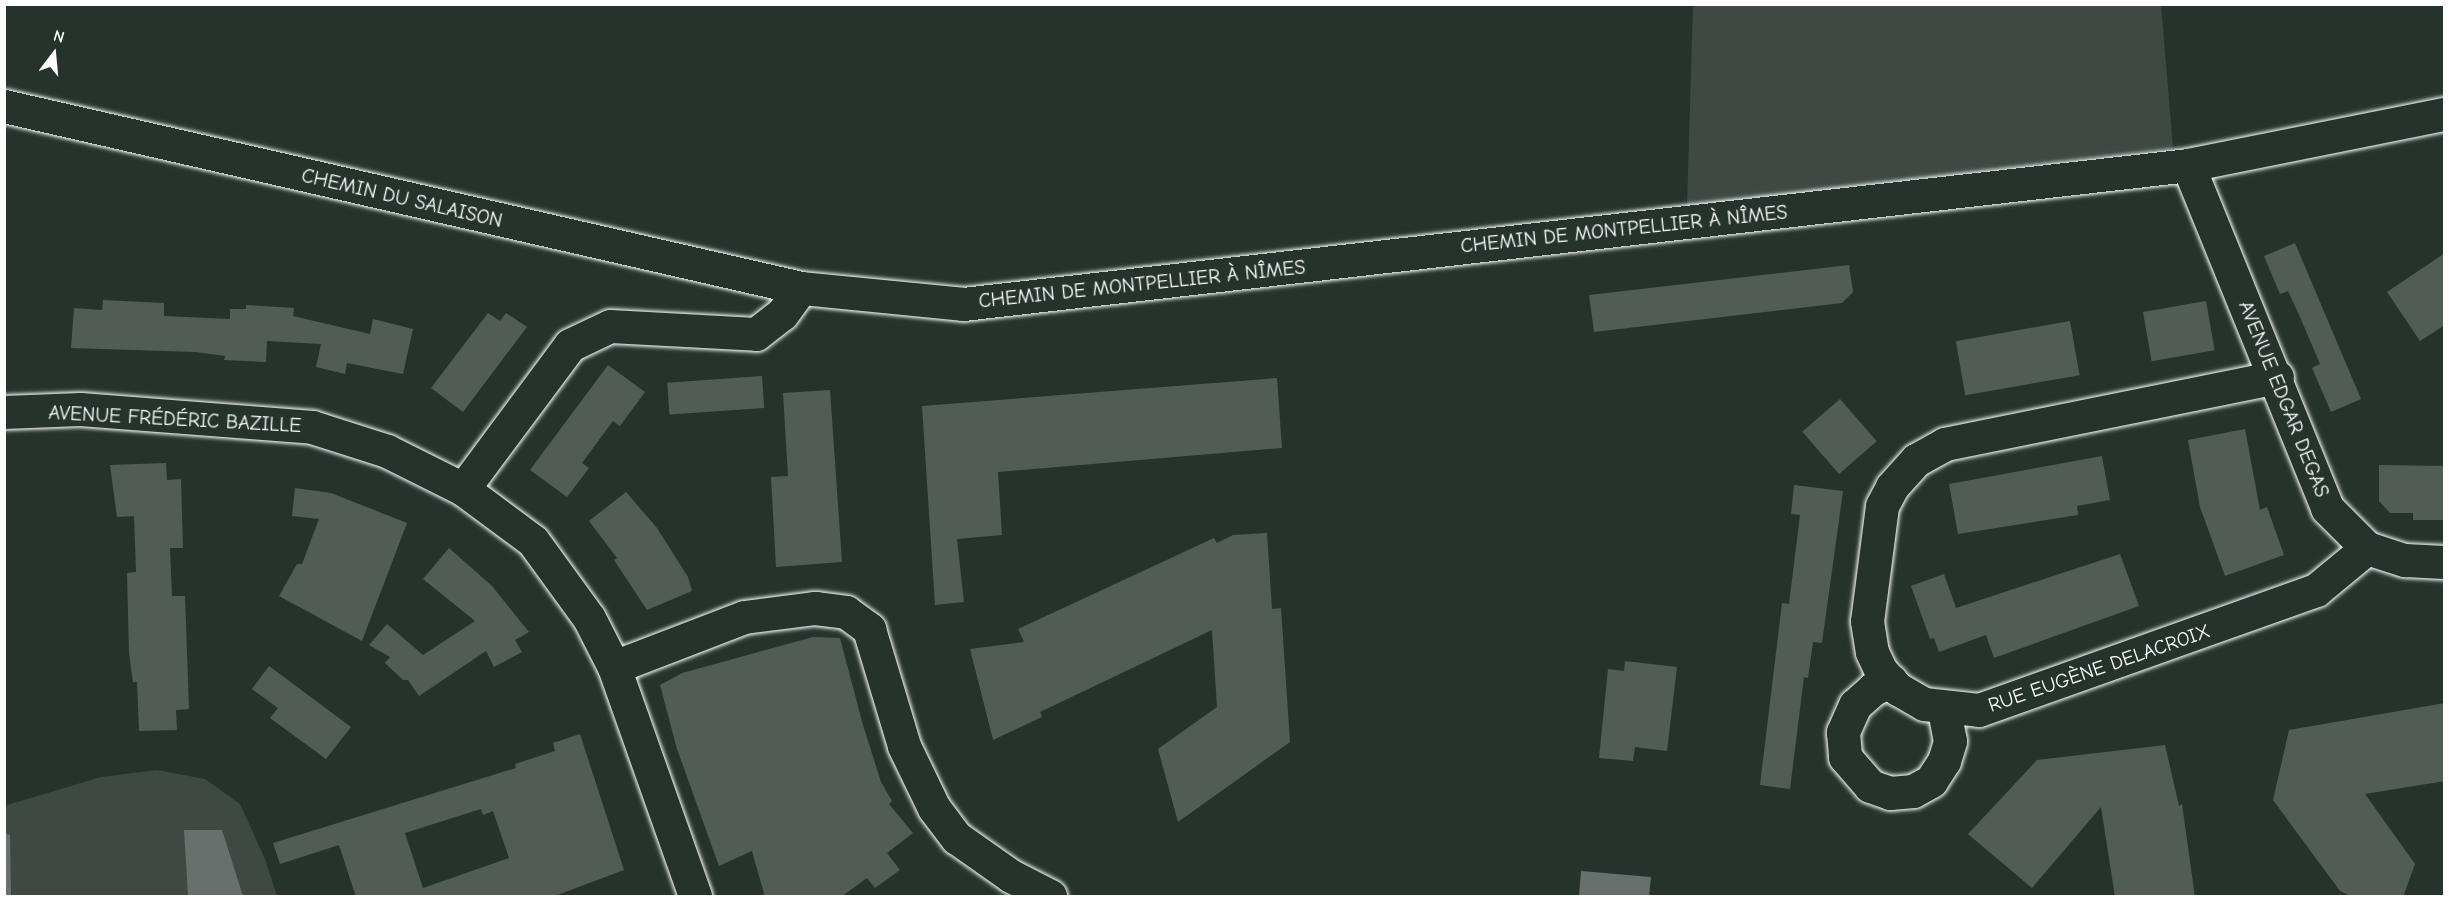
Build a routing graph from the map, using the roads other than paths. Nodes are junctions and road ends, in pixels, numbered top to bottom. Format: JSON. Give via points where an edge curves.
{"nodes":[{"id":1,"x":4,"y":106,"type":"edge"},
{"id":2,"x":2445,"y":114,"type":"edge"},
{"id":3,"x":2188,"y":165,"type":"junction"},
{"id":4,"x":801,"y":288,"type":"junction"},
{"id":5,"x":2277,"y":376,"type":"junction"},
{"id":6,"x":4,"y":412,"type":"edge"},
{"id":7,"x":463,"y":489,"type":"junction"},
{"id":8,"x":2367,"y":548,"type":"junction"},
{"id":9,"x":2445,"y":562,"type":"edge"},
{"id":10,"x":614,"y":668,"type":"junction"},
{"id":11,"x":1891,"y":681,"type":"junction"},
{"id":12,"x":1944,"y":709,"type":"junction"},
{"id":13,"x":695,"y":897,"type":"edge"},
{"id":14,"x":1050,"y":897,"type":"edge"}],
"edges":[{"from":1,"to":4,"type":"street","name":"CHEMIN DU SALAISON"},
{"from":2,"to":3,"type":"street","name":"CHEMIN DE MONTPELLIER À NÎMES"},
{"from":3,"to":4,"type":"street","name":"CHEMIN DE MONTPELLIER À NÎMES","via":[[963,304]]},
{"from":3,"to":5,"type":"street","name":"AVENUE EDGAR DEGAS"},
{"from":4,"to":7,"type":"street","via":[[782,314],[756,334],[610,326],[570,345]]},
{"from":5,"to":8,"type":"street","name":"AVENUE EDGAR DEGAS","via":[[2327,508]]},
{"from":5,"to":11,"type":"street","name":"RUE EUGÈNE DELACROIX","via":[[1945,444],[1916,460],[1892,487],[1882,506],[1867,621],[1872,652]]},
{"from":6,"to":7,"type":"street","name":"AVENUE FRÉDÉRIC BAZILLE","via":[[80,409],[312,427],[387,450]]},
{"from":7,"to":10,"type":"street","name":"AVENUE FRÉDÉRIC BAZILLE","via":[[533,541],[589,618]]},
{"from":8,"to":9,"type":"street","name":"AVENUE EDGAR DEGAS","via":[[2405,560]]},
{"from":8,"to":12,"type":"street","name":"RUE EUGÈNE DELACROIX","via":[[2316,590],[1979,710]]},
{"from":10,"to":13,"type":"street","name":"AVENUE FRÉDÉRIC BAZILLE"},
{"from":10,"to":14,"type":"street","via":[[744,617],[815,608],[846,612],[870,630],[904,746],[934,808],[957,838],[1011,876]]},
{"from":11,"to":12,"type":"street","name":"RUE EUGÈNE DELACROIX","via":[[1924,704]]},
{"from":11,"to":12,"type":"street","via":[[1873,688],[1855,705],[1843,732],[1845,757],[1870,786],[1890,793],[1913,791],[1931,781],[1944,761],[1950,741]]}]}
